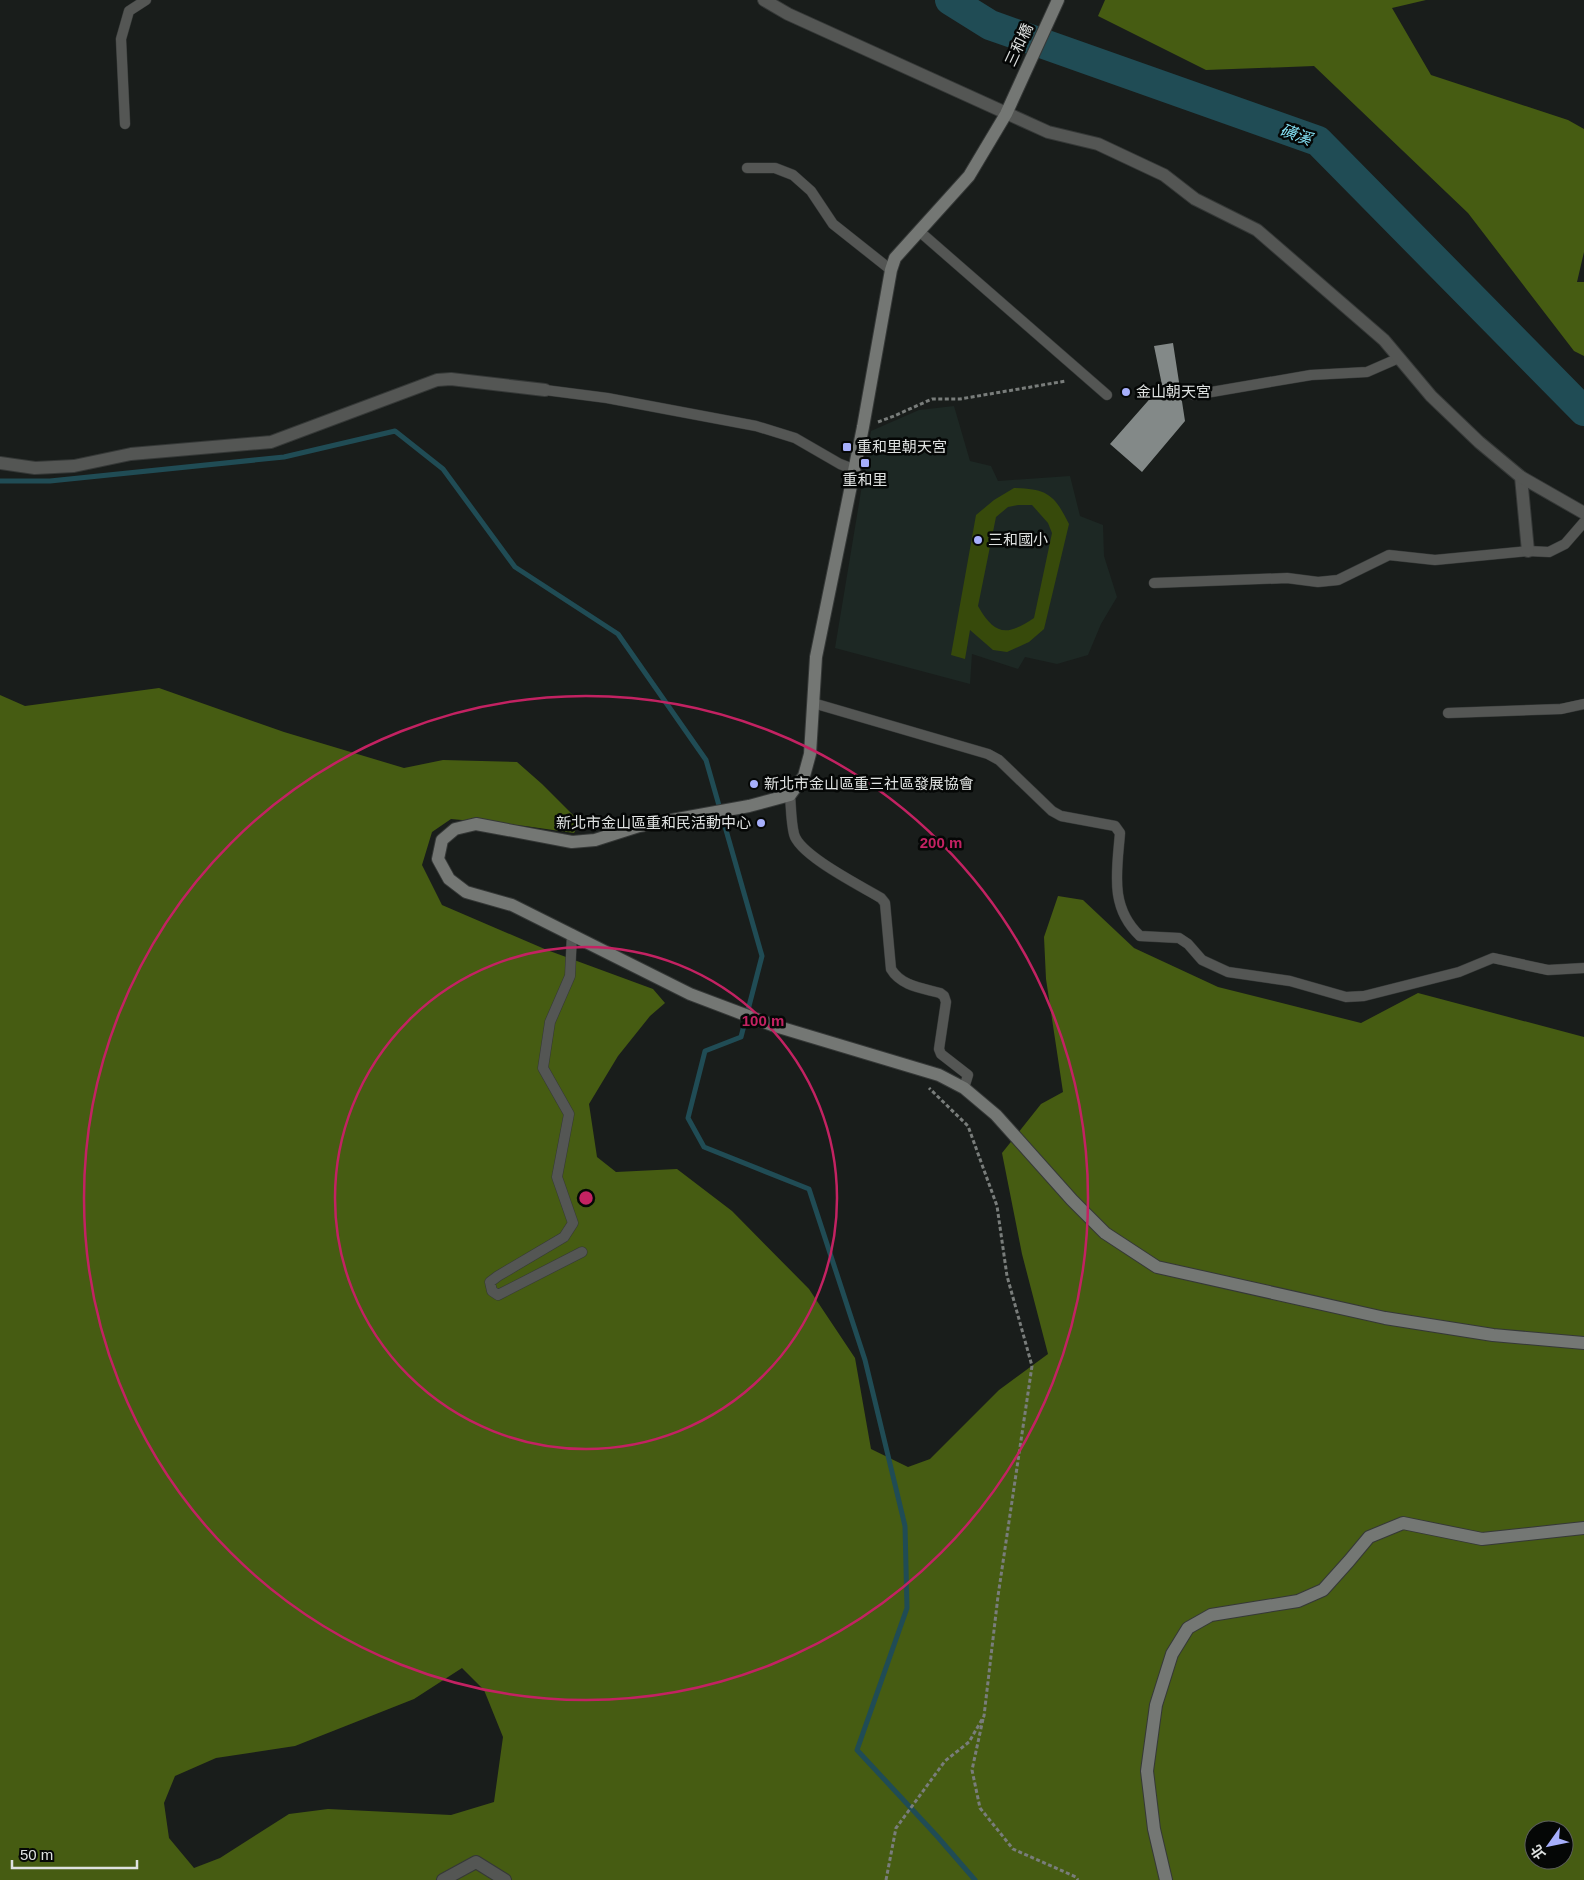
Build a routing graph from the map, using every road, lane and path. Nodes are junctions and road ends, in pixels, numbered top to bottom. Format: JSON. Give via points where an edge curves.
{"nodes":[{"id":1,"x":146,"y":0,"type":"edge"},
{"id":2,"x":764,"y":0,"type":"edge"},
{"id":3,"x":1058,"y":0,"type":"edge"},
{"id":4,"x":1008,"y":109,"type":"junction"},
{"id":5,"x":125,"y":124,"type":"dead end"},
{"id":6,"x":747,"y":168,"type":"dead end"},
{"id":7,"x":919,"y":231,"type":"junction"},
{"id":8,"x":891,"y":270,"type":"junction"},
{"id":9,"x":1399,"y":358,"type":"junction"},
{"id":10,"x":1066,"y":381,"type":"dead end"},
{"id":11,"x":545,"y":390,"type":"joint"},
{"id":12,"x":1107,"y":395,"type":"dead end"},
{"id":13,"x":1194,"y":395,"type":"dead end"},
{"id":14,"x":863,"y":427,"type":"junction"},
{"id":15,"x":0,"y":463,"type":"edge"},
{"id":16,"x":853,"y":469,"type":"junction"},
{"id":17,"x":1521,"y":477,"type":"junction"},
{"id":18,"x":1584,"y":513,"type":"edge"},
{"id":19,"x":1584,"y":522,"type":"edge"},
{"id":20,"x":1528,"y":551,"type":"junction"},
{"id":21,"x":1154,"y":583,"type":"dead end"},
{"id":22,"x":814,"y":702,"type":"junction"},
{"id":23,"x":1584,"y":704,"type":"edge"},
{"id":24,"x":1448,"y":713,"type":"dead end"},
{"id":25,"x":790,"y":795,"type":"junction"},
{"id":26,"x":572,"y":934,"type":"junction"},
{"id":27,"x":1584,"y":968,"type":"edge"},
{"id":28,"x":926,"y":1086,"type":"dead end"},
{"id":29,"x":964,"y":1088,"type":"junction"},
{"id":30,"x":582,"y":1252,"type":"dead end"},
{"id":31,"x":1584,"y":1343,"type":"edge"},
{"id":32,"x":1584,"y":1528,"type":"edge"},
{"id":33,"x":984,"y":1716,"type":"junction"},
{"id":34,"x":1077,"y":1878,"type":"edge"},
{"id":35,"x":444,"y":1880,"type":"edge"},
{"id":36,"x":504,"y":1880,"type":"edge"},
{"id":37,"x":886,"y":1880,"type":"edge"},
{"id":38,"x":1166,"y":1880,"type":"edge"}],
"edges":[{"from":1,"to":5,"type":"lane","via":[[129,11],[121,39]]},
{"from":2,"to":4,"type":"street","via":[[788,14]]},
{"from":3,"to":4,"type":"street","name":"三和橋"},
{"from":4,"to":7,"type":"street","name":"三和橋","via":[[969,176]]},
{"from":4,"to":9,"type":"street","via":[[1048,132],[1098,144],[1164,175],[1194,200],[1257,230],[1384,340]]},
{"from":6,"to":8,"type":"lane","via":[[775,168],[793,175],[811,192],[833,224]]},
{"from":7,"to":8,"type":"street","name":"三和橋","via":[[895,258]]},
{"from":7,"to":12,"type":"lane"},
{"from":8,"to":14,"type":"street","name":"三和橋"},
{"from":9,"to":13,"type":"lane","via":[[1367,372],[1311,375]]},
{"from":9,"to":17,"type":"street","via":[[1431,396]]},
{"from":10,"to":14,"type":"path","via":[[960,399],[932,399]]},
{"from":11,"to":15,"type":"street","via":[[437,380],[271,442],[130,454],[74,466],[35,468]]},
{"from":11,"to":16,"type":"lane","via":[[608,398],[756,426],[795,438]]},
{"from":14,"to":16,"type":"street","name":"三和橋"},
{"from":16,"to":22,"type":"street","name":"三和橋","via":[[816,657]]},
{"from":17,"to":18,"type":"street"},
{"from":17,"to":20,"type":"street"},
{"from":19,"to":20,"type":"lane","via":[[1566,544],[1548,552]]},
{"from":20,"to":21,"type":"lane","via":[[1435,560],[1389,555],[1338,580],[1318,582],[1287,578]]},
{"from":22,"to":25,"type":"street","name":"三和橋","via":[[810,754],[804,776]]},
{"from":22,"to":27,"type":"lane","via":[[988,754],[999,760],[1052,811],[1061,816],[1115,826],[1120,833],[1117,897],[1130,927],[1140,936],[1179,938],[1202,960],[1228,972],[1290,981],[1346,997],[1364,996],[1459,972],[1493,958],[1548,970]]},
{"from":23,"to":24,"type":"lane","via":[[1561,709]]},
{"from":25,"to":26,"type":"street","via":[[639,826],[595,840],[572,842],[476,824],[455,829],[442,840],[438,859],[449,879],[460,888],[512,905]]},
{"from":25,"to":29,"type":"lane","via":[[794,835],[800,846],[886,903],[891,969],[895,975],[902,982],[944,996],[946,1002],[939,1049],[968,1076]]},
{"from":26,"to":29,"type":"street","via":[[690,994],[772,1025],[938,1075]]},
{"from":26,"to":30,"type":"lane","via":[[570,976],[550,1022],[543,1068],[568,1114],[557,1177],[572,1223],[564,1237],[490,1282],[492,1291],[498,1295]]},
{"from":28,"to":33,"type":"path","via":[[968,1126],[997,1206],[1007,1276],[1032,1366]]},
{"from":29,"to":31,"type":"street","via":[[996,1115],[1105,1233],[1157,1267],[1385,1318],[1493,1335]]},
{"from":32,"to":38,"type":"street","via":[[1482,1539],[1403,1523],[1369,1538],[1322,1590],[1298,1601],[1211,1615],[1188,1628],[1172,1654],[1156,1705],[1147,1771],[1154,1829]]},
{"from":33,"to":34,"type":"path","via":[[972,1770],[980,1808],[1013,1850]]},
{"from":33,"to":37,"type":"path","via":[[969,1742],[945,1761],[896,1828]]},
{"from":35,"to":36,"type":"street","via":[[476,1862]]}]}
